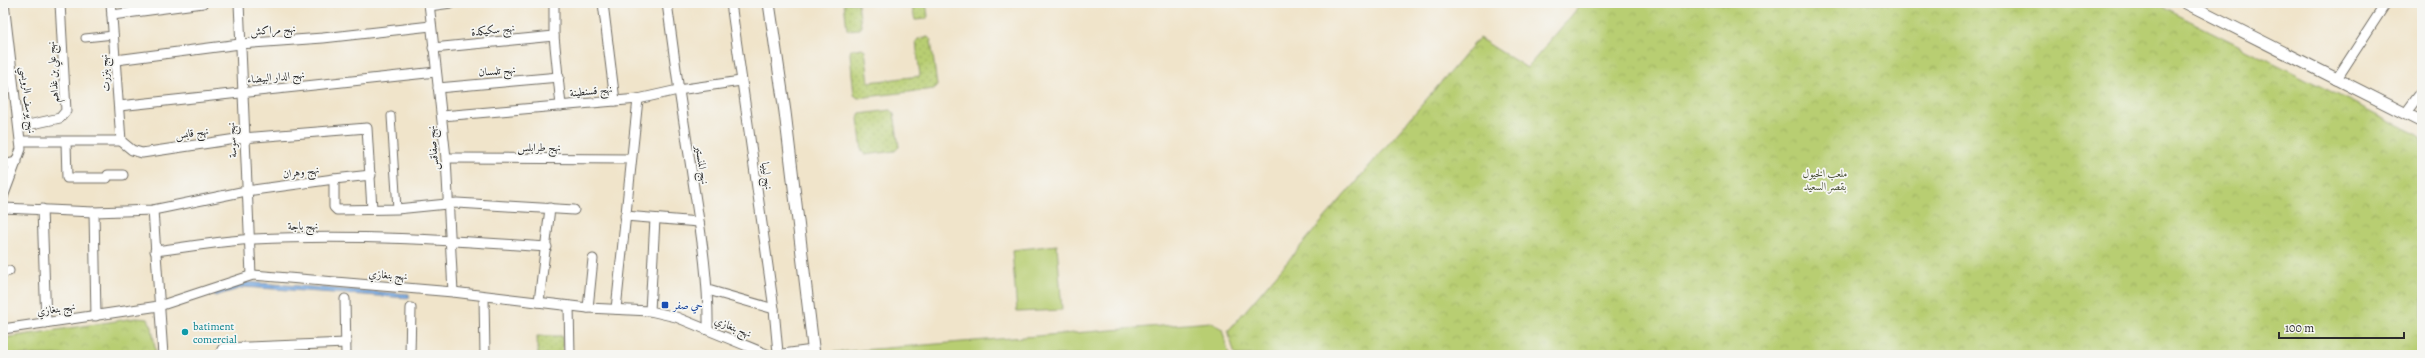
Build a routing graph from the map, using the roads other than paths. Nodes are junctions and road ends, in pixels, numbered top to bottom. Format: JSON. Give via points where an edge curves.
{"nodes":[{"id":1,"x":4,"y":3,"type":"edge"},
{"id":2,"x":60,"y":3,"type":"edge"},
{"id":3,"x":111,"y":3,"type":"edge"},
{"id":4,"x":203,"y":3,"type":"edge"},
{"id":5,"x":239,"y":3,"type":"edge"},
{"id":6,"x":451,"y":3,"type":"edge"},
{"id":7,"x":554,"y":3,"type":"edge"},
{"id":8,"x":603,"y":3,"type":"edge"},
{"id":9,"x":667,"y":3,"type":"edge"},
{"id":10,"x":731,"y":3,"type":"edge"},
{"id":11,"x":769,"y":3,"type":"edge"},
{"id":12,"x":2186,"y":3,"type":"edge"},
{"id":13,"x":2386,"y":3,"type":"edge"},
{"id":14,"x":429,"y":4,"type":"edge"},
{"id":15,"x":112,"y":15,"type":"junction"},
{"id":16,"x":431,"y":26,"type":"junction"},
{"id":17,"x":114,"y":36,"type":"junction"},
{"id":18,"x":554,"y":36,"type":"junction"},
{"id":19,"x":85,"y":38,"type":"dead end"},
{"id":20,"x":240,"y":44,"type":"junction"},
{"id":21,"x":434,"y":48,"type":"junction"},
{"id":22,"x":116,"y":60,"type":"junction"},
{"id":23,"x":436,"y":72,"type":"junction"},
{"id":24,"x":559,"y":77,"type":"junction"},
{"id":25,"x":2336,"y":80,"type":"junction"},
{"id":26,"x":741,"y":81,"type":"junction"},
{"id":27,"x":438,"y":88,"type":"junction"},
{"id":28,"x":678,"y":90,"type":"junction"},
{"id":29,"x":2422,"y":91,"type":"edge"},
{"id":30,"x":241,"y":92,"type":"junction"},
{"id":31,"x":638,"y":99,"type":"junction"},
{"id":32,"x":615,"y":101,"type":"junction"},
{"id":33,"x":119,"y":106,"type":"junction"},
{"id":34,"x":561,"y":106,"type":"junction"},
{"id":35,"x":2405,"y":114,"type":"junction"},
{"id":36,"x":391,"y":116,"type":"dead end"},
{"id":37,"x":442,"y":116,"type":"junction"},
{"id":38,"x":2422,"y":122,"type":"edge"},
{"id":39,"x":19,"y":127,"type":"junction"},
{"id":40,"x":243,"y":138,"type":"junction"},
{"id":41,"x":21,"y":141,"type":"junction"},
{"id":42,"x":121,"y":141,"type":"junction"},
{"id":43,"x":66,"y":142,"type":"junction"},
{"id":44,"x":446,"y":158,"type":"junction"},
{"id":45,"x":631,"y":159,"type":"junction"},
{"id":46,"x":17,"y":162,"type":"junction"},
{"id":47,"x":3,"y":165,"type":"edge"},
{"id":48,"x":123,"y":175,"type":"dead end"},
{"id":49,"x":371,"y":175,"type":"junction"},
{"id":50,"x":334,"y":179,"type":"junction"},
{"id":51,"x":246,"y":191,"type":"junction"},
{"id":52,"x":3,"y":197,"type":"edge"},
{"id":53,"x":450,"y":206,"type":"junction"},
{"id":54,"x":3,"y":208,"type":"edge"},
{"id":55,"x":550,"y":208,"type":"junction"},
{"id":56,"x":42,"y":209,"type":"junction"},
{"id":57,"x":372,"y":209,"type":"junction"},
{"id":58,"x":397,"y":209,"type":"junction"},
{"id":59,"x":153,"y":210,"type":"junction"},
{"id":60,"x":574,"y":210,"type":"dead end"},
{"id":61,"x":94,"y":212,"type":"junction"},
{"id":62,"x":625,"y":216,"type":"junction"},
{"id":63,"x":655,"y":219,"type":"junction"},
{"id":64,"x":699,"y":222,"type":"junction"},
{"id":65,"x":250,"y":240,"type":"junction"},
{"id":66,"x":452,"y":240,"type":"junction"},
{"id":67,"x":547,"y":247,"type":"junction"},
{"id":68,"x":155,"y":251,"type":"junction"},
{"id":69,"x":593,"y":259,"type":"dead end"},
{"id":70,"x":251,"y":275,"type":"junction"},
{"id":71,"x":708,"y":290,"type":"junction"},
{"id":72,"x":453,"y":292,"type":"junction"},
{"id":73,"x":484,"y":297,"type":"junction"},
{"id":74,"x":345,"y":298,"type":"dead end"},
{"id":75,"x":539,"y":302,"type":"junction"},
{"id":76,"x":159,"y":306,"type":"junction"},
{"id":77,"x":569,"y":306,"type":"junction"},
{"id":78,"x":411,"y":308,"type":"dead end"},
{"id":79,"x":588,"y":308,"type":"junction"},
{"id":80,"x":616,"y":309,"type":"junction"},
{"id":81,"x":774,"y":309,"type":"junction"},
{"id":82,"x":650,"y":311,"type":"junction"},
{"id":83,"x":96,"y":316,"type":"junction"},
{"id":84,"x":46,"y":323,"type":"junction"},
{"id":85,"x":3,"y":329,"type":"edge"},
{"id":86,"x":708,"y":330,"type":"junction"},
{"id":87,"x":346,"y":344,"type":"junction"},
{"id":88,"x":813,"y":353,"type":"edge"},
{"id":89,"x":774,"y":354,"type":"edge"},
{"id":90,"x":163,"y":355,"type":"edge"},
{"id":91,"x":220,"y":355,"type":"edge"},
{"id":92,"x":346,"y":355,"type":"edge"},
{"id":93,"x":410,"y":355,"type":"edge"},
{"id":94,"x":485,"y":355,"type":"edge"},
{"id":95,"x":570,"y":355,"type":"edge"}],
"edges":[{"from":1,"to":39,"type":"street","name":"نهج يوسف الرويسي"},
{"from":2,"to":39,"type":"street","name":"نهج علي بن غذاهم","via":[[66,111],[60,118]]},
{"from":3,"to":15,"type":"street","name":"نهج بنزرت"},
{"from":4,"to":15,"type":"street"},
{"from":5,"to":20,"type":"street","name":"نهج سوسة"},
{"from":6,"to":14,"type":"street"},
{"from":7,"to":18,"type":"street"},
{"from":8,"to":32,"type":"street"},
{"from":9,"to":28,"type":"street","name":"نهج المنستير"},
{"from":10,"to":26,"type":"street","name":"نهج ليبيا"},
{"from":11,"to":88,"type":"street"},
{"from":12,"to":25,"type":"street"},
{"from":13,"to":25,"type":"street"},
{"from":14,"to":16,"type":"street","name":"نهج صفاقس"},
{"from":15,"to":17,"type":"street","name":"نهج بنزرت"},
{"from":16,"to":20,"type":"street","name":"نهج مراكش"},
{"from":16,"to":21,"type":"street","name":"نهج صفاقس"},
{"from":17,"to":19,"type":"street"},
{"from":17,"to":22,"type":"street","name":"نهج بنزرت"},
{"from":18,"to":21,"type":"street","name":"نهج سكيكدة"},
{"from":18,"to":24,"type":"street"},
{"from":20,"to":22,"type":"street","name":"نهج مراكش"},
{"from":20,"to":30,"type":"street","name":"نهج سوسة"},
{"from":21,"to":23,"type":"street","name":"نهج صفاقس"},
{"from":22,"to":33,"type":"street","name":"نهج بنزرت"},
{"from":23,"to":27,"type":"street","name":"نهج صفاقس"},
{"from":23,"to":30,"type":"street","name":"نهج الدار البيضاء","via":[[359,82]]},
{"from":24,"to":27,"type":"street","name":"نهج تلمسان"},
{"from":24,"to":34,"type":"street"},
{"from":25,"to":35,"type":"street"},
{"from":26,"to":28,"type":"street","name":"نهج قسنطينة"},
{"from":26,"to":81,"type":"street","name":"نهج ليبيا"},
{"from":27,"to":37,"type":"street","name":"نهج صفاقس"},
{"from":28,"to":31,"type":"street","name":"نهج قسنطينة"},
{"from":28,"to":64,"type":"street","name":"نهج المنستير"},
{"from":29,"to":35,"type":"street"},
{"from":30,"to":33,"type":"street","name":"نهج الدار البيضاء"},
{"from":30,"to":40,"type":"street","name":"نهج سوسة"},
{"from":31,"to":32,"type":"street","name":"نهج قسنطينة"},
{"from":31,"to":45,"type":"street"},
{"from":32,"to":34,"type":"street","name":"نهج قسنطينة"},
{"from":33,"to":42,"type":"street","name":"نهج بنزرت"},
{"from":34,"to":37,"type":"street","name":"نهج قسنطينة"},
{"from":35,"to":38,"type":"street"},
{"from":36,"to":58,"type":"street"},
{"from":37,"to":44,"type":"street","name":"نهج صفاقس"},
{"from":39,"to":41,"type":"street","name":"نهج يوسف الرويسي"},
{"from":40,"to":42,"type":"street","name":"نهج قابس","via":[[142,152],[132,150]]},
{"from":40,"to":49,"type":"street","name":"نهج قابس","via":[[368,128]]},
{"from":40,"to":51,"type":"street","name":"نهج سوسة"},
{"from":41,"to":43,"type":"street"},
{"from":41,"to":46,"type":"street","name":"نهج يوسف الرويسي"},
{"from":42,"to":43,"type":"street"},
{"from":43,"to":48,"type":"street","via":[[67,178],[107,178],[108,175]]},
{"from":44,"to":45,"type":"street","name":"نهج طرابلس"},
{"from":44,"to":53,"type":"street","name":"نهج صفاقس"},
{"from":45,"to":62,"type":"street"},
{"from":46,"to":47,"type":"street"},
{"from":46,"to":52,"type":"street","name":"نهج يوسف الرويسي"},
{"from":49,"to":50,"type":"street"},
{"from":49,"to":57,"type":"street"},
{"from":50,"to":51,"type":"street","name":"نهج وهران"},
{"from":50,"to":57,"type":"street","name":"نهج وهران","via":[[335,209]]},
{"from":51,"to":59,"type":"street","name":"نهج وهران"},
{"from":51,"to":65,"type":"street","name":"نهج سوسة"},
{"from":53,"to":55,"type":"street","name":"نهج وهران","via":[[458,203]]},
{"from":53,"to":58,"type":"street","name":"نهج وهران"},
{"from":53,"to":66,"type":"street","name":"نهج صفاقس"},
{"from":54,"to":56,"type":"street","name":"نهج وهران"},
{"from":55,"to":60,"type":"street","name":"نهج وهران"},
{"from":55,"to":67,"type":"street"},
{"from":56,"to":61,"type":"street","name":"نهج وهران"},
{"from":56,"to":84,"type":"street"},
{"from":57,"to":58,"type":"street","name":"نهج وهران"},
{"from":59,"to":61,"type":"street","name":"نهج وهران"},
{"from":59,"to":68,"type":"street"},
{"from":61,"to":83,"type":"street"},
{"from":62,"to":63,"type":"street"},
{"from":62,"to":80,"type":"street"},
{"from":63,"to":64,"type":"street"},
{"from":63,"to":82,"type":"street"},
{"from":64,"to":71,"type":"street","name":"نهج المنستير"},
{"from":65,"to":66,"type":"street","name":"نهج باجة","via":[[348,237]]},
{"from":65,"to":68,"type":"street","name":"نهج باجة"},
{"from":65,"to":70,"type":"street","name":"نهج سوسة"},
{"from":66,"to":67,"type":"street","name":"نهج باجة"},
{"from":66,"to":72,"type":"street","name":"نهج صفاقس"},
{"from":67,"to":75,"type":"street"},
{"from":68,"to":76,"type":"street"},
{"from":69,"to":79,"type":"street"},
{"from":70,"to":72,"type":"street","name":"نهج بنغازي"},
{"from":70,"to":76,"type":"street","name":"نهج بنغازي"},
{"from":71,"to":81,"type":"street"},
{"from":71,"to":86,"type":"street","name":"نهج المنستير"},
{"from":72,"to":73,"type":"street","name":"نهج بنغازي"},
{"from":73,"to":75,"type":"street","name":"نهج بنغازي"},
{"from":73,"to":94,"type":"street"},
{"from":74,"to":87,"type":"street"},
{"from":75,"to":77,"type":"street","name":"نهج بنغازي"},
{"from":76,"to":83,"type":"street","name":"نهج بنغازي"},
{"from":76,"to":90,"type":"street"},
{"from":77,"to":79,"type":"street","name":"نهج بنغازي"},
{"from":77,"to":95,"type":"street"},
{"from":78,"to":93,"type":"street"},
{"from":79,"to":80,"type":"street","name":"نهج بنغازي"},
{"from":80,"to":82,"type":"street","name":"نهج بنغازي"},
{"from":81,"to":89,"type":"street","name":"نهج ليبيا"},
{"from":82,"to":86,"type":"street","name":"نهج بنغازي","via":[[676,317]]},
{"from":83,"to":84,"type":"street","name":"نهج بنغازي"},
{"from":84,"to":85,"type":"street","name":"نهج بنغازي"},
{"from":86,"to":89,"type":"street","name":"نهج بنغازي"},
{"from":87,"to":91,"type":"street","via":[[223,348]]},
{"from":87,"to":92,"type":"street"},
{"from":88,"to":89,"type":"street","name":"نهج بنغازي"}]}
